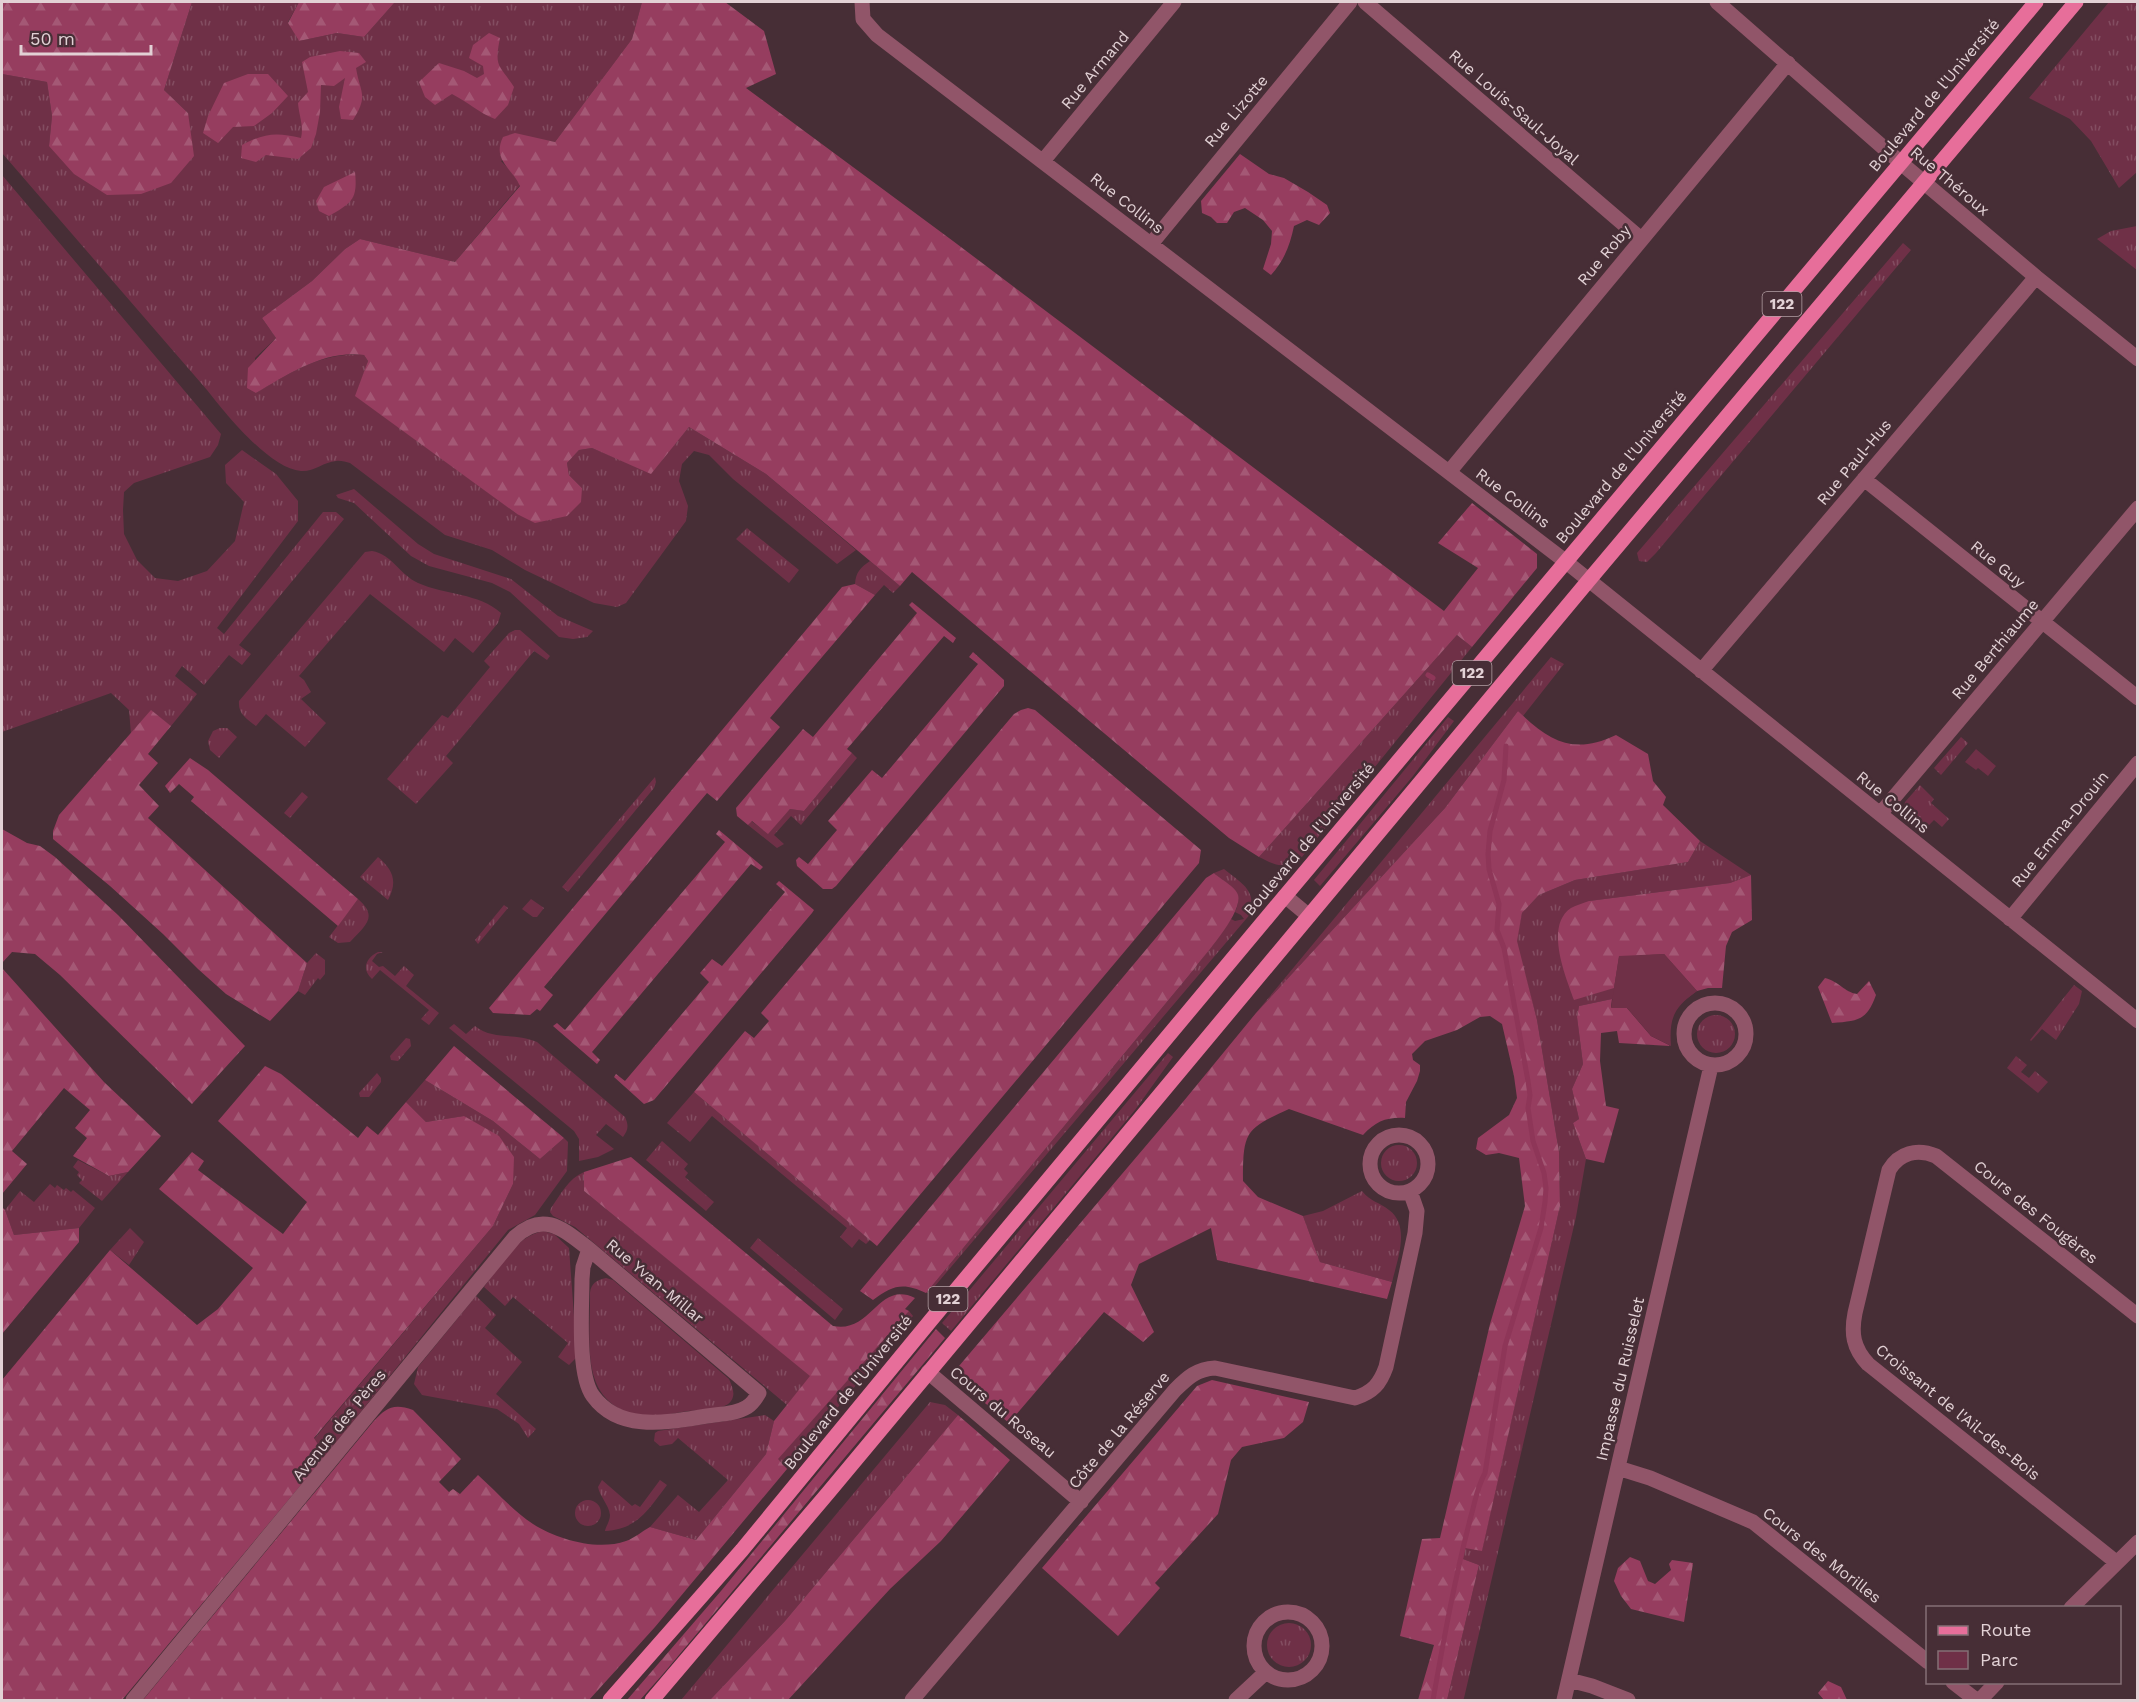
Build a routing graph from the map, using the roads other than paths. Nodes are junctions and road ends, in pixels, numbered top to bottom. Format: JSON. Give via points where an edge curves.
{"nodes":[{"id":1,"x":1174,"y":2,"type":"edge"},
{"id":2,"x":1350,"y":2,"type":"edge"},
{"id":3,"x":1365,"y":2,"type":"edge"},
{"id":4,"x":1717,"y":2,"type":"edge"},
{"id":5,"x":2036,"y":2,"type":"edge"},
{"id":6,"x":2076,"y":2,"type":"edge"},
{"id":7,"x":862,"y":7,"type":"edge"},
{"id":8,"x":1788,"y":63,"type":"junction"},
{"id":9,"x":1043,"y":161,"type":"junction"},
{"id":10,"x":1901,"y":163,"type":"junction"},
{"id":11,"x":1925,"y":183,"type":"junction"},
{"id":12,"x":1641,"y":239,"type":"junction"},
{"id":13,"x":1151,"y":244,"type":"junction"},
{"id":14,"x":2036,"y":277,"type":"junction"},
{"id":15,"x":2138,"y":359,"type":"edge"},
{"id":16,"x":1449,"y":472,"type":"junction"},
{"id":17,"x":1864,"y":479,"type":"junction"},
{"id":18,"x":2138,"y":508,"type":"edge"},
{"id":19,"x":1565,"y":561,"type":"junction"},
{"id":20,"x":1589,"y":580,"type":"junction"},
{"id":21,"x":2042,"y":622,"type":"junction"},
{"id":22,"x":1701,"y":671,"type":"junction"},
{"id":23,"x":2138,"y":698,"type":"edge"},
{"id":24,"x":2138,"y":763,"type":"edge"},
{"id":25,"x":1880,"y":814,"type":"junction"},
{"id":26,"x":1284,"y":896,"type":"junction"},
{"id":27,"x":1309,"y":916,"type":"junction"},
{"id":28,"x":2010,"y":919,"type":"junction"},
{"id":29,"x":2138,"y":1021,"type":"edge"},
{"id":30,"x":1711,"y":1066,"type":"junction"},
{"id":31,"x":1905,"y":1154,"type":"joint"},
{"id":32,"x":1410,"y":1191,"type":"dead end"},
{"id":33,"x":589,"y":1249,"type":"junction"},
{"id":34,"x":2138,"y":1316,"type":"edge"},
{"id":35,"x":928,"y":1372,"type":"junction"},
{"id":36,"x":1618,"y":1468,"type":"junction"},
{"id":37,"x":1081,"y":1502,"type":"junction"},
{"id":38,"x":2138,"y":1542,"type":"edge"},
{"id":39,"x":2116,"y":1562,"type":"junction"},
{"id":40,"x":2074,"y":1606,"type":"edge"},
{"id":41,"x":1926,"y":1660,"type":"edge"},
{"id":42,"x":1266,"y":1672,"type":"junction"},
{"id":43,"x":1569,"y":1680,"type":"junction"},
{"id":44,"x":1954,"y":1684,"type":"edge"},
{"id":45,"x":1995,"y":1684,"type":"edge"},
{"id":46,"x":134,"y":1701,"type":"edge"},
{"id":47,"x":610,"y":1701,"type":"edge"},
{"id":48,"x":652,"y":1701,"type":"edge"},
{"id":49,"x":912,"y":1701,"type":"edge"},
{"id":50,"x":1236,"y":1701,"type":"edge"},
{"id":51,"x":1564,"y":1701,"type":"edge"},
{"id":52,"x":1628,"y":1701,"type":"edge"},
{"id":53,"x":1978,"y":1701,"type":"edge"}],
"edges":[{"from":1,"to":9,"type":"street","name":"Rue Armand"},
{"from":2,"to":13,"type":"street","name":"Rue Lizotte"},
{"from":3,"to":12,"type":"street","name":"Rue Louis-Saul-Joyal"},
{"from":4,"to":8,"type":"street","name":"Rue Théroux"},
{"from":5,"to":10,"type":"main road","name":"Boulevard de l'Université","number":"122"},
{"from":6,"to":11,"type":"main road"},
{"from":7,"to":9,"type":"street","name":"Rue Collins","via":[[867,25],[877,35]]},
{"from":8,"to":10,"type":"street","name":"Rue Théroux"},
{"from":8,"to":12,"type":"street","name":"Rue Roby"},
{"from":9,"to":13,"type":"street","name":"Rue Collins"},
{"from":10,"to":11,"type":"street","name":"Rue Théroux"},
{"from":10,"to":19,"type":"main road","name":"Boulevard de l'Université","number":"122"},
{"from":11,"to":14,"type":"street","name":"Rue Théroux"},
{"from":11,"to":20,"type":"main road"},
{"from":12,"to":16,"type":"street","name":"Rue Roby"},
{"from":13,"to":16,"type":"street","name":"Rue Collins"},
{"from":14,"to":15,"type":"street","name":"Rue Théroux"},
{"from":14,"to":17,"type":"street","name":"Rue Paul-Hus"},
{"from":16,"to":19,"type":"street","name":"Rue Collins"},
{"from":17,"to":21,"type":"street","name":"Rue Guy"},
{"from":17,"to":22,"type":"street","name":"Rue Paul-Hus"},
{"from":18,"to":21,"type":"street","name":"Rue Berthiaume"},
{"from":19,"to":20,"type":"street","name":"Rue Collins"},
{"from":19,"to":26,"type":"main road","name":"Boulevard de l'Université","number":"122"},
{"from":20,"to":22,"type":"street","name":"Rue Collins"},
{"from":20,"to":27,"type":"main road"},
{"from":21,"to":23,"type":"street","name":"Rue Guy"},
{"from":21,"to":25,"type":"street","name":"Rue Berthiaume"},
{"from":22,"to":25,"type":"street","name":"Rue Collins"},
{"from":24,"to":28,"type":"street","name":"Rue Emma-Drouin"},
{"from":25,"to":28,"type":"street","name":"Rue Collins"},
{"from":26,"to":27,"type":"street"},
{"from":26,"to":47,"type":"main road","name":"Boulevard de l'Université","number":"122","via":[[742,1550]]},
{"from":27,"to":35,"type":"main road"},
{"from":28,"to":29,"type":"street","name":"Rue Collins"},
{"from":30,"to":30,"type":"street","via":[[1732,1061],[1740,1054],[1747,1035],[1740,1015],[1732,1008],[1712,1003],[1694,1011],[1684,1029],[1687,1049],[1701,1063]]},
{"from":30,"to":36,"type":"street","name":"Impasse du Ruisselet"},
{"from":31,"to":34,"type":"street","name":"Cours des Fougères","via":[[1930,1153],[1945,1162]]},
{"from":31,"to":39,"type":"street","name":"Croissant de l'Ail-des-Bois","via":[[1893,1163],[1886,1178],[1852,1325],[1857,1349],[1868,1364]]},
{"from":32,"to":37,"type":"street","name":"Côte de la Réserve","via":[[1417,1211],[1415,1233],[1386,1367],[1376,1387],[1355,1398],[1215,1368],[1194,1372]]},
{"from":33,"to":33,"type":"street","name":"Rue Yvan-Millar","via":[[582,1279],[584,1369],[592,1395],[604,1408],[637,1422],[658,1423],[739,1411],[752,1403],[759,1394]]},
{"from":33,"to":46,"type":"street","name":"Avenue des Pères","via":[[552,1224],[541,1223],[522,1231]]},
{"from":35,"to":37,"type":"street","name":"Cours du Roseau"},
{"from":35,"to":48,"type":"main road"},
{"from":36,"to":41,"type":"street","name":"Cours des Morilles","via":[[1753,1522]]},
{"from":36,"to":43,"type":"street","name":"Impasse du Ruisselet"},
{"from":37,"to":49,"type":"street","name":"Côte de la Réserve"},
{"from":38,"to":39,"type":"street"},
{"from":39,"to":40,"type":"street"},
{"from":42,"to":42,"type":"street","via":[[1254,1652],[1258,1629],[1276,1614],[1300,1614],[1310,1620],[1317,1628],[1322,1648],[1314,1668],[1306,1675],[1286,1680]]},
{"from":42,"to":50,"type":"street"},
{"from":43,"to":51,"type":"street","name":"Impasse du Ruisselet"},
{"from":43,"to":52,"type":"street"},
{"from":44,"to":53,"type":"street"},
{"from":45,"to":53,"type":"street"}]}
